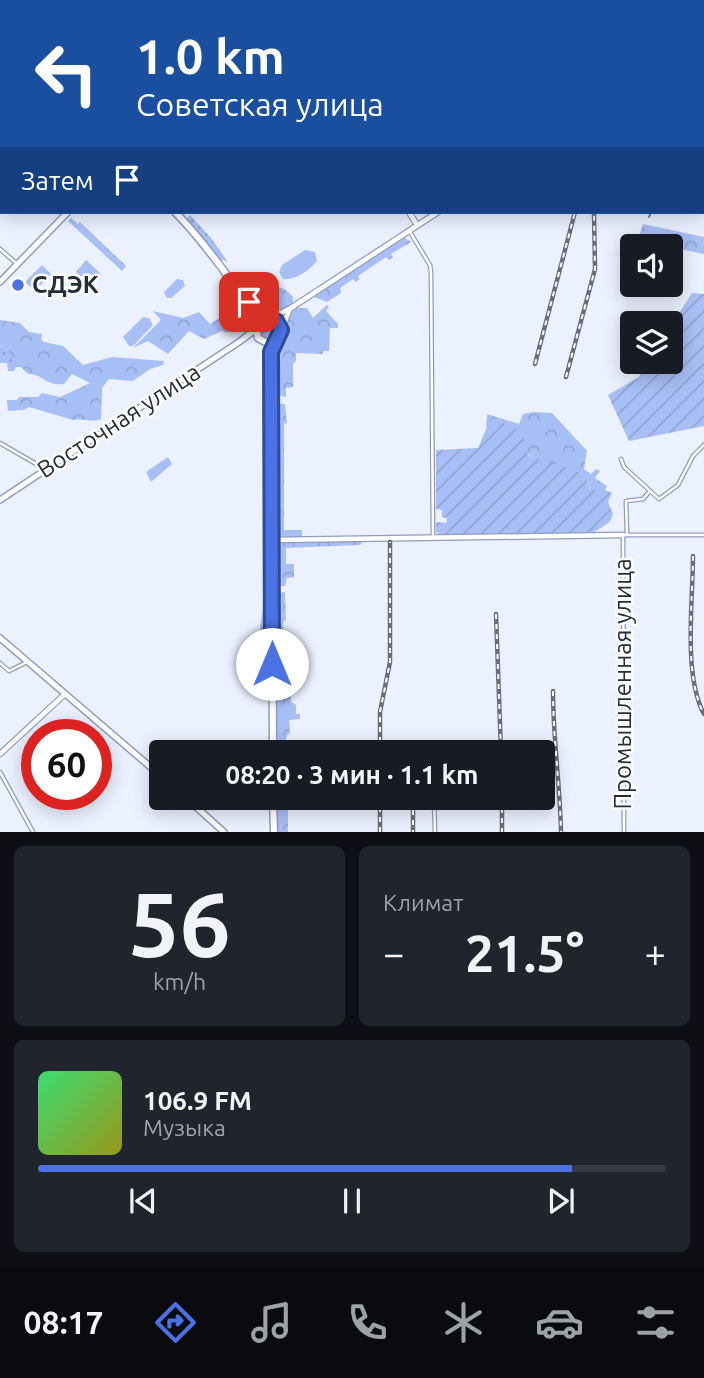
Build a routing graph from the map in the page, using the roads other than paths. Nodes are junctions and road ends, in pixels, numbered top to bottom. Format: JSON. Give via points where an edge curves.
{"nodes":[{"id":1,"x":65,"y":214,"type":"edge"},
{"id":2,"x":179,"y":214,"type":"edge"},
{"id":3,"x":410,"y":214,"type":"edge"},
{"id":4,"x":435,"y":214,"type":"edge"},
{"id":5,"x":417,"y":225,"type":"junction"},
{"id":6,"x":409,"y":231,"type":"junction"},
{"id":7,"x":0,"y":248,"type":"edge"},
{"id":8,"x":16,"y":264,"type":"junction"},
{"id":9,"x":0,"y":280,"type":"edge"},
{"id":10,"x":248,"y":303,"type":"junction"},
{"id":11,"x":291,"y":308,"type":"junction"},
{"id":12,"x":269,"y":318,"type":"junction"},
{"id":13,"x":256,"y":328,"type":"junction"},
{"id":14,"x":281,"y":332,"type":"junction"},
{"id":15,"x":276,"y":340,"type":"junction"},
{"id":16,"x":261,"y":341,"type":"junction"},
{"id":17,"x":239,"y":342,"type":"junction"},
{"id":18,"x":269,"y":403,"type":"junction"},
{"id":19,"x":0,"y":443,"type":"edge"},
{"id":20,"x":704,"y":445,"type":"edge"},
{"id":21,"x":621,"y":459,"type":"dead end"},
{"id":22,"x":45,"y":469,"type":"junction"},
{"id":23,"x":650,"y":491,"type":"junction"},
{"id":24,"x":0,"y":500,"type":"edge"},
{"id":25,"x":704,"y":535,"type":"edge"},
{"id":26,"x":625,"y":536,"type":"junction"},
{"id":27,"x":433,"y":538,"type":"junction"},
{"id":28,"x":272,"y":542,"type":"junction"},
{"id":29,"x":0,"y":638,"type":"edge"},
{"id":30,"x":28,"y":662,"type":"junction"},
{"id":31,"x":0,"y":663,"type":"edge"},
{"id":32,"x":65,"y":694,"type":"junction"},
{"id":33,"x":271,"y":740,"type":"edge"},
{"id":34,"x":0,"y":754,"type":"edge"},
{"id":35,"x":149,"y":766,"type":"edge"},
{"id":36,"x":0,"y":772,"type":"edge"},
{"id":37,"x":199,"y":810,"type":"edge"},
{"id":38,"x":272,"y":810,"type":"edge"},
{"id":39,"x":434,"y":810,"type":"edge"},
{"id":40,"x":33,"y":832,"type":"edge"},
{"id":41,"x":224,"y":832,"type":"edge"},
{"id":42,"x":272,"y":832,"type":"edge"},
{"id":43,"x":435,"y":832,"type":"edge"},
{"id":44,"x":624,"y":832,"type":"edge"}],
"edges":[{"from":1,"to":8,"type":"main road"},
{"from":2,"to":10,"type":"main road"},
{"from":3,"to":5,"type":"street"},
{"from":4,"to":5,"type":"street"},
{"from":5,"to":6,"type":"street"},
{"from":6,"to":11,"type":"street"},
{"from":6,"to":27,"type":"street","via":[[431,273]]},
{"from":7,"to":8,"type":"street"},
{"from":8,"to":9,"type":"main road"},
{"from":10,"to":12,"type":"main road"},
{"from":10,"to":13,"type":"main road"},
{"from":11,"to":12,"type":"street"},
{"from":11,"to":14,"type":"street"},
{"from":12,"to":13,"type":"main road"},
{"from":12,"to":14,"type":"main road","via":[[278,323]]},
{"from":13,"to":16,"type":"main road"},
{"from":13,"to":17,"type":"main road","name":"Восточная улица"},
{"from":14,"to":15,"type":"main road"},
{"from":15,"to":16,"type":"main road"},
{"from":15,"to":18,"type":"main road","via":[[271,352]]},
{"from":16,"to":17,"type":"main road","name":"Восточная улица","via":[[248,338]]},
{"from":16,"to":18,"type":"main road","via":[[267,352]]},
{"from":17,"to":22,"type":"main road","name":"Восточная улица"},
{"from":18,"to":28,"type":"main road"},
{"from":19,"to":22,"type":"street"},
{"from":20,"to":23,"type":"street","via":[[678,485],[659,499]]},
{"from":21,"to":23,"type":"street"},
{"from":22,"to":24,"type":"main road","name":"Восточная улица"},
{"from":23,"to":26,"type":"street","via":[[643,499],[626,501]]},
{"from":25,"to":26,"type":"street","name":"Промышленная улица"},
{"from":26,"to":27,"type":"street","name":"Промышленная улица"},
{"from":26,"to":44,"type":"street","name":"Промышленная улица"},
{"from":27,"to":28,"type":"street","name":"Промышленная улица"},
{"from":28,"to":33,"type":"main road"},
{"from":29,"to":30,"type":"main road"},
{"from":30,"to":31,"type":"street","via":[[9,671]]},
{"from":30,"to":32,"type":"main road"},
{"from":32,"to":34,"type":"street"},
{"from":32,"to":35,"type":"main road"},
{"from":36,"to":40,"type":"street"},
{"from":37,"to":41,"type":"main road"},
{"from":38,"to":42,"type":"main road"},
{"from":39,"to":43,"type":"street"}]}
